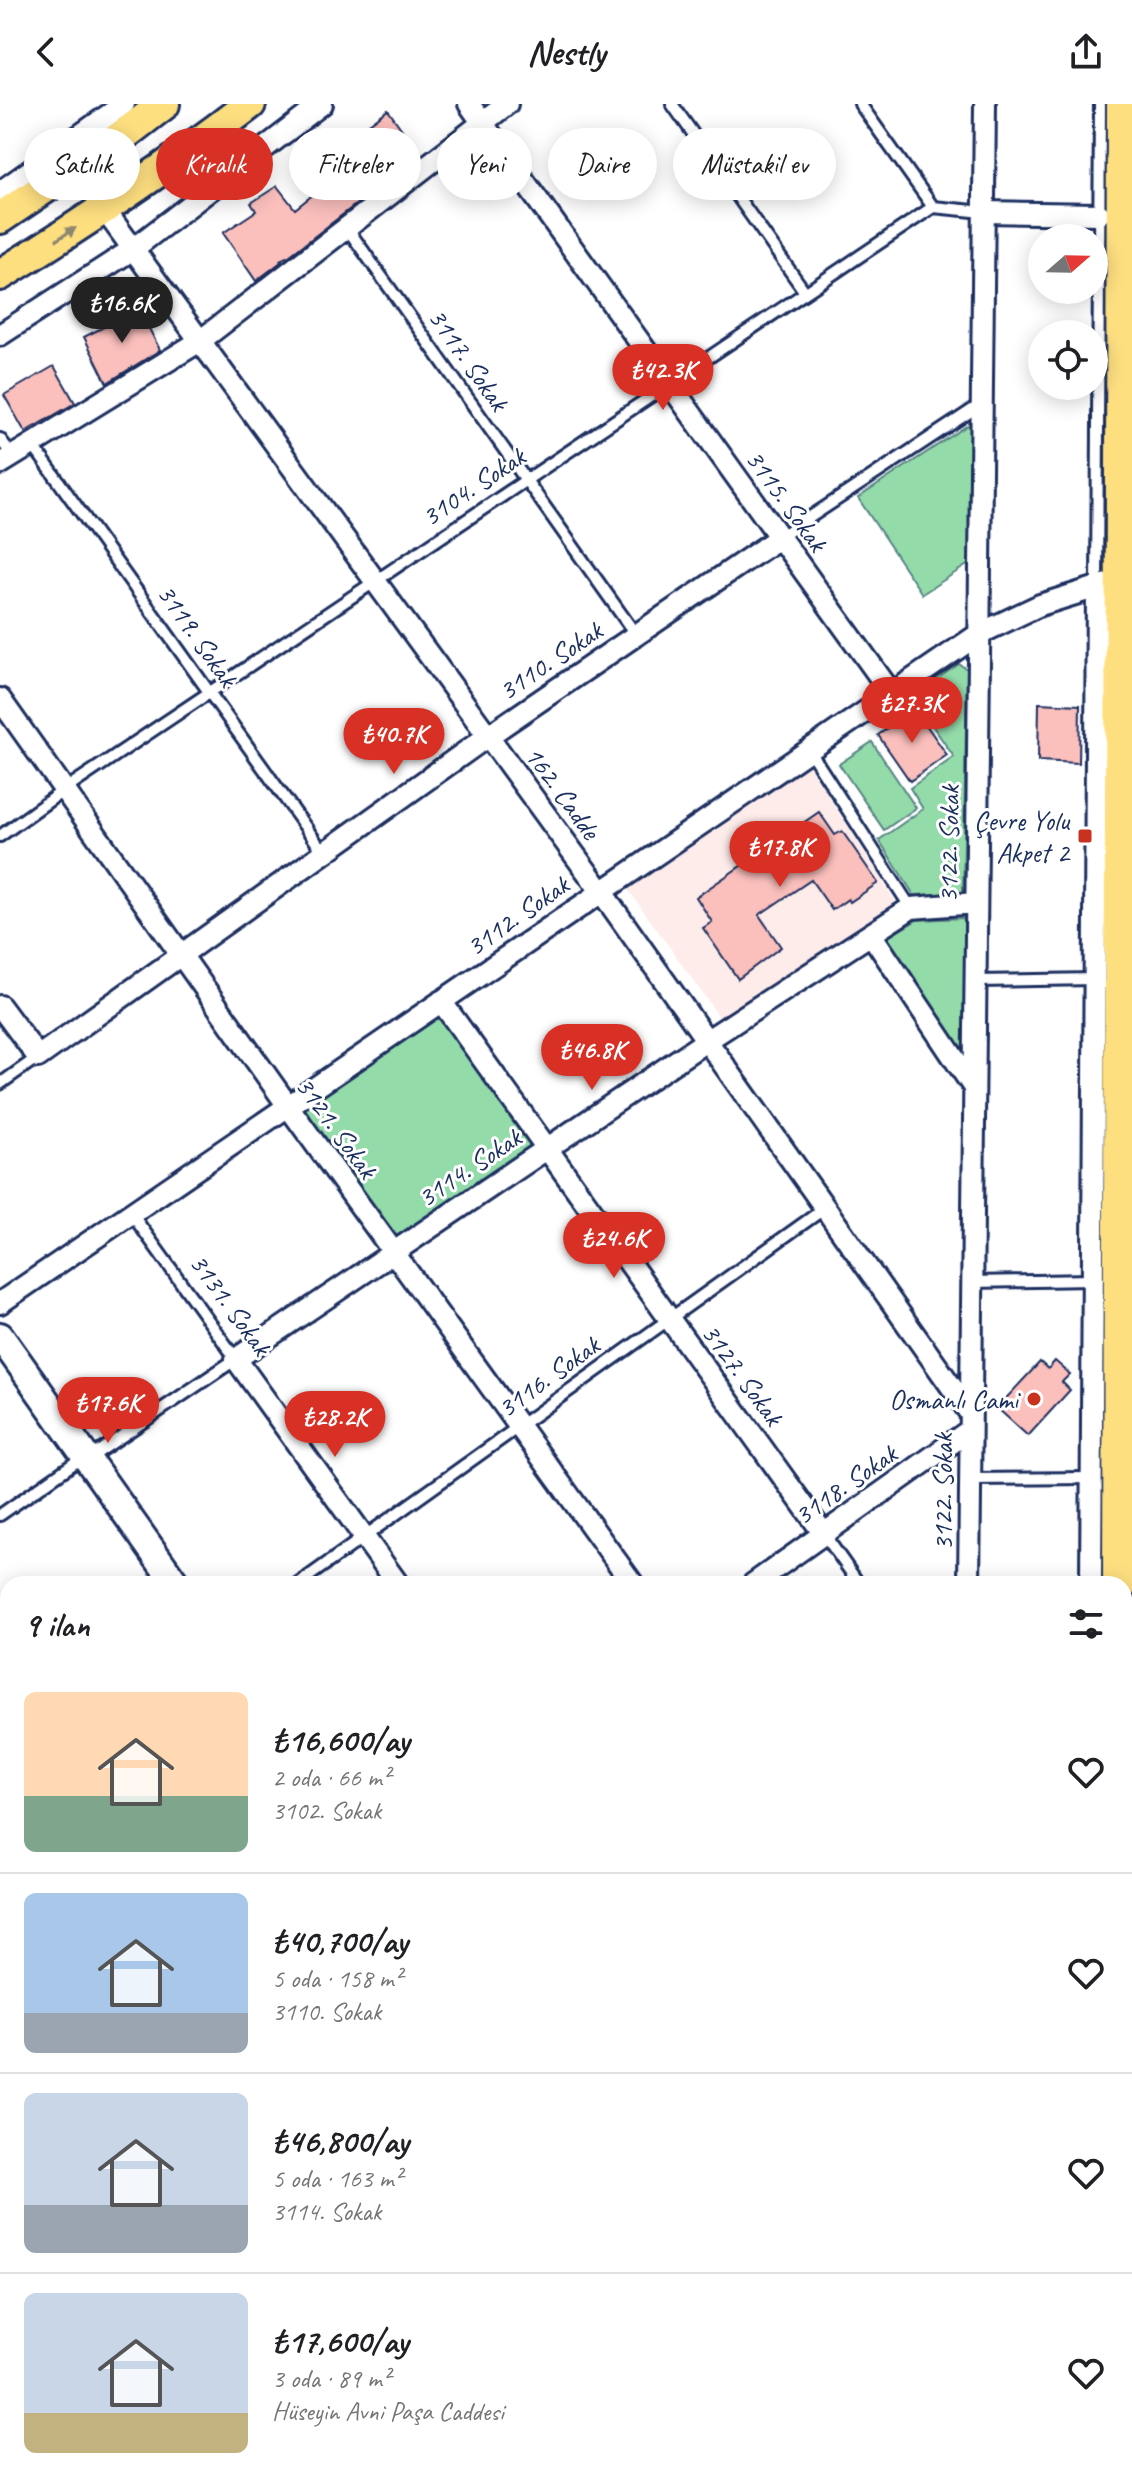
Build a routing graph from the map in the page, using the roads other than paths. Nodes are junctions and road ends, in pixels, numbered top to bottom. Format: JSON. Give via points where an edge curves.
{"nodes":[{"id":1,"x":124,"y":104,"type":"edge"},
{"id":2,"x":164,"y":104,"type":"edge"},
{"id":3,"x":250,"y":104,"type":"edge"},
{"id":4,"x":322,"y":104,"type":"edge"},
{"id":5,"x":469,"y":104,"type":"edge"},
{"id":6,"x":507,"y":104,"type":"edge"},
{"id":7,"x":672,"y":104,"type":"edge"},
{"id":8,"x":860,"y":104,"type":"edge"},
{"id":9,"x":985,"y":104,"type":"edge"},
{"id":10,"x":1100,"y":104,"type":"edge"},
{"id":11,"x":1124,"y":104,"type":"edge"},
{"id":12,"x":483,"y":123,"type":"junction"},
{"id":13,"x":0,"y":192,"type":"edge"},
{"id":14,"x":933,"y":207,"type":"junction"},
{"id":15,"x":104,"y":209,"type":"junction"},
{"id":16,"x":984,"y":212,"type":"junction"},
{"id":17,"x":1099,"y":214,"type":"junction"},
{"id":18,"x":0,"y":218,"type":"edge"},
{"id":19,"x":347,"y":228,"type":"junction"},
{"id":20,"x":133,"y":249,"type":"junction"},
{"id":21,"x":0,"y":275,"type":"edge"},
{"id":22,"x":805,"y":292,"type":"junction"},
{"id":23,"x":0,"y":335,"type":"edge"},
{"id":24,"x":200,"y":341,"type":"junction"},
{"id":25,"x":669,"y":383,"type":"junction"},
{"id":26,"x":982,"y":404,"type":"junction"},
{"id":27,"x":0,"y":439,"type":"edge"},
{"id":28,"x":32,"y":444,"type":"junction"},
{"id":29,"x":6,"y":460,"type":"edge"},
{"id":30,"x":525,"y":480,"type":"junction"},
{"id":31,"x":780,"y":537,"type":"junction"},
{"id":32,"x":375,"y":581,"type":"junction"},
{"id":33,"x":1110,"y":582,"type":"junction"},
{"id":34,"x":979,"y":634,"type":"junction"},
{"id":35,"x":636,"y":635,"type":"junction"},
{"id":36,"x":209,"y":692,"type":"junction"},
{"id":37,"x":892,"y":694,"type":"junction"},
{"id":38,"x":0,"y":699,"type":"edge"},
{"id":39,"x":488,"y":736,"type":"junction"},
{"id":40,"x":809,"y":750,"type":"junction"},
{"id":41,"x":64,"y":790,"type":"junction"},
{"id":42,"x":0,"y":836,"type":"edge"},
{"id":43,"x":324,"y":853,"type":"junction"},
{"id":44,"x":601,"y":891,"type":"junction"},
{"id":45,"x":976,"y":903,"type":"junction"},
{"id":46,"x":911,"y":908,"type":"junction"},
{"id":47,"x":871,"y":934,"type":"junction"},
{"id":48,"x":181,"y":955,"type":"junction"},
{"id":49,"x":1095,"y":979,"type":"junction"},
{"id":50,"x":975,"y":981,"type":"junction"},
{"id":51,"x":441,"y":1001,"type":"junction"},
{"id":52,"x":0,"y":1006,"type":"edge"},
{"id":53,"x":706,"y":1041,"type":"junction"},
{"id":54,"x":38,"y":1057,"type":"junction"},
{"id":55,"x":0,"y":1084,"type":"edge"},
{"id":56,"x":974,"y":1088,"type":"junction"},
{"id":57,"x":288,"y":1106,"type":"junction"},
{"id":58,"x":547,"y":1149,"type":"junction"},
{"id":59,"x":825,"y":1208,"type":"junction"},
{"id":60,"x":131,"y":1213,"type":"junction"},
{"id":61,"x":393,"y":1252,"type":"junction"},
{"id":62,"x":1093,"y":1280,"type":"junction"},
{"id":63,"x":971,"y":1282,"type":"junction"},
{"id":64,"x":0,"y":1303,"type":"edge"},
{"id":65,"x":669,"y":1319,"type":"junction"},
{"id":66,"x":0,"y":1336,"type":"edge"},
{"id":67,"x":236,"y":1359,"type":"junction"},
{"id":68,"x":970,"y":1422,"type":"junction"},
{"id":69,"x":519,"y":1426,"type":"junction"},
{"id":70,"x":86,"y":1458,"type":"junction"},
{"id":71,"x":1092,"y":1478,"type":"junction"},
{"id":72,"x":970,"y":1479,"type":"junction"},
{"id":73,"x":0,"y":1515,"type":"edge"},
{"id":74,"x":824,"y":1534,"type":"junction"},
{"id":75,"x":364,"y":1537,"type":"junction"},
{"id":76,"x":170,"y":1576,"type":"edge"},
{"id":77,"x":309,"y":1576,"type":"edge"},
{"id":78,"x":392,"y":1576,"type":"edge"},
{"id":79,"x":627,"y":1576,"type":"edge"},
{"id":80,"x":764,"y":1576,"type":"edge"},
{"id":81,"x":853,"y":1576,"type":"edge"},
{"id":82,"x":969,"y":1576,"type":"edge"},
{"id":83,"x":1091,"y":1576,"type":"edge"},
{"id":84,"x":1120,"y":1576,"type":"edge"}],
"edges":[{"from":1,"to":13,"type":"street"},
{"from":2,"to":18,"type":"main road"},
{"from":3,"to":15,"type":"main road"},
{"from":4,"to":20,"type":"street"},
{"from":5,"to":12,"type":"street","name":"3115. Sokak"},
{"from":6,"to":12,"type":"street"},
{"from":7,"to":22,"type":"lane"},
{"from":8,"to":14,"type":"lane"},
{"from":9,"to":16,"type":"street","name":"3122. Sokak"},
{"from":10,"to":17,"type":"lane"},
{"from":11,"to":33,"type":"highway"},
{"from":12,"to":19,"type":"street"},
{"from":12,"to":25,"type":"street","name":"3115. Sokak"},
{"from":14,"to":16,"type":"lane"},
{"from":14,"to":22,"type":"lane","name":"3104. Sokak"},
{"from":15,"to":20,"type":"street","name":"162. Cadde"},
{"from":21,"to":15,"type":"main road","one_way":true},
{"from":16,"to":17,"type":"street"},
{"from":16,"to":26,"type":"street","name":"3122. Sokak"},
{"from":17,"to":33,"type":"lane"},
{"from":19,"to":24,"type":"street"},
{"from":19,"to":30,"type":"lane","name":"3117. Sokak"},
{"from":20,"to":23,"type":"street"},
{"from":20,"to":24,"type":"street","name":"162. Cadde"},
{"from":22,"to":25,"type":"lane","name":"3104. Sokak"},
{"from":24,"to":28,"type":"street"},
{"from":24,"to":32,"type":"street","name":"162. Cadde"},
{"from":25,"to":30,"type":"lane","name":"3104. Sokak"},
{"from":25,"to":31,"type":"street","name":"3115. Sokak"},
{"from":26,"to":31,"type":"lane","name":"3110. Sokak"},
{"from":26,"to":34,"type":"street","name":"3122. Sokak"},
{"from":27,"to":29,"type":"lane"},
{"from":28,"to":29,"type":"street"},
{"from":28,"to":36,"type":"lane","name":"3119. Sokak"},
{"from":30,"to":32,"type":"lane","name":"3104. Sokak"},
{"from":30,"to":35,"type":"lane","name":"3117. Sokak"},
{"from":31,"to":35,"type":"street","name":"3110. Sokak"},
{"from":31,"to":37,"type":"street","name":"3115. Sokak"},
{"from":32,"to":36,"type":"lane","name":"3104. Sokak"},
{"from":32,"to":39,"type":"street","name":"162. Cadde"},
{"from":33,"to":34,"type":"street","name":"3112. Sokak","via":[[1040,605]]},
{"from":33,"to":49,"type":"street"},
{"from":33,"to":84,"type":"highway"},
{"from":34,"to":37,"type":"street","name":"3112. Sokak"},
{"from":34,"to":45,"type":"street","name":"3122. Sokak"},
{"from":35,"to":39,"type":"street","name":"3110. Sokak"},
{"from":36,"to":41,"type":"lane","name":"3104. Sokak"},
{"from":36,"to":43,"type":"lane","name":"3119. Sokak"},
{"from":37,"to":40,"type":"street","name":"3112. Sokak"},
{"from":38,"to":41,"type":"street","name":"3121. Sokak"},
{"from":39,"to":43,"type":"street","name":"3110. Sokak"},
{"from":39,"to":44,"type":"street","name":"162. Cadde"},
{"from":40,"to":44,"type":"street","name":"3112. Sokak"},
{"from":40,"to":46,"type":"lane"},
{"from":41,"to":42,"type":"lane","name":"3104. Sokak"},
{"from":41,"to":48,"type":"street","name":"3121. Sokak"},
{"from":43,"to":48,"type":"street","name":"3110. Sokak"},
{"from":44,"to":51,"type":"street","name":"3112. Sokak"},
{"from":44,"to":53,"type":"street","name":"162. Cadde"},
{"from":45,"to":46,"type":"street","name":"3114. Sokak"},
{"from":45,"to":50,"type":"street","name":"3122. Sokak"},
{"from":46,"to":47,"type":"street","name":"3114. Sokak"},
{"from":47,"to":53,"type":"street","name":"3114. Sokak"},
{"from":47,"to":56,"type":"street"},
{"from":48,"to":54,"type":"street","name":"3110. Sokak"},
{"from":48,"to":57,"type":"street","name":"3121. Sokak"},
{"from":49,"to":50,"type":"lane"},
{"from":49,"to":62,"type":"street"},
{"from":50,"to":56,"type":"street","name":"3122. Sokak"},
{"from":51,"to":57,"type":"street","name":"3112. Sokak"},
{"from":51,"to":58,"type":"street","name":"3127. Sokak"},
{"from":52,"to":54,"type":"street"},
{"from":53,"to":58,"type":"street","name":"3114. Sokak"},
{"from":53,"to":59,"type":"street","name":"162. Cadde"},
{"from":54,"to":55,"type":"lane","name":"3110. Sokak"},
{"from":56,"to":63,"type":"street","name":"3122. Sokak"},
{"from":57,"to":60,"type":"street","name":"3112. Sokak"},
{"from":57,"to":61,"type":"street","name":"3121. Sokak"},
{"from":58,"to":61,"type":"street","name":"3114. Sokak"},
{"from":58,"to":65,"type":"street","name":"3127. Sokak"},
{"from":59,"to":65,"type":"lane","name":"3116. Sokak"},
{"from":59,"to":68,"type":"street","name":"162. Cadde"},
{"from":60,"to":64,"type":"street","name":"3112. Sokak"},
{"from":60,"to":67,"type":"lane","name":"3131. Sokak"},
{"from":61,"to":67,"type":"street","name":"3114. Sokak"},
{"from":61,"to":69,"type":"street","name":"3121. Sokak"},
{"from":62,"to":63,"type":"lane"},
{"from":62,"to":71,"type":"street"},
{"from":63,"to":68,"type":"street","name":"3122. Sokak"},
{"from":65,"to":69,"type":"lane","name":"3116. Sokak"},
{"from":65,"to":74,"type":"street","name":"3127. Sokak"},
{"from":66,"to":70,"type":"main road"},
{"from":67,"to":70,"type":"lane","name":"3114. Sokak"},
{"from":67,"to":75,"type":"street","name":"3131. Sokak"},
{"from":68,"to":72,"type":"street","name":"3122. Sokak"},
{"from":68,"to":74,"type":"street","name":"3118. Sokak"},
{"from":69,"to":75,"type":"lane","name":"3116. Sokak"},
{"from":69,"to":79,"type":"street","name":"3121. Sokak"},
{"from":70,"to":73,"type":"lane","name":"3114. Sokak"},
{"from":70,"to":76,"type":"main road"},
{"from":71,"to":72,"type":"lane"},
{"from":71,"to":83,"type":"street"},
{"from":72,"to":82,"type":"street","name":"3122. Sokak"},
{"from":74,"to":80,"type":"street","name":"3118. Sokak"},
{"from":74,"to":81,"type":"lane","name":"3127. Sokak"},
{"from":75,"to":77,"type":"lane","name":"3116. Sokak"},
{"from":75,"to":78,"type":"street","name":"3131. Sokak"}]}
